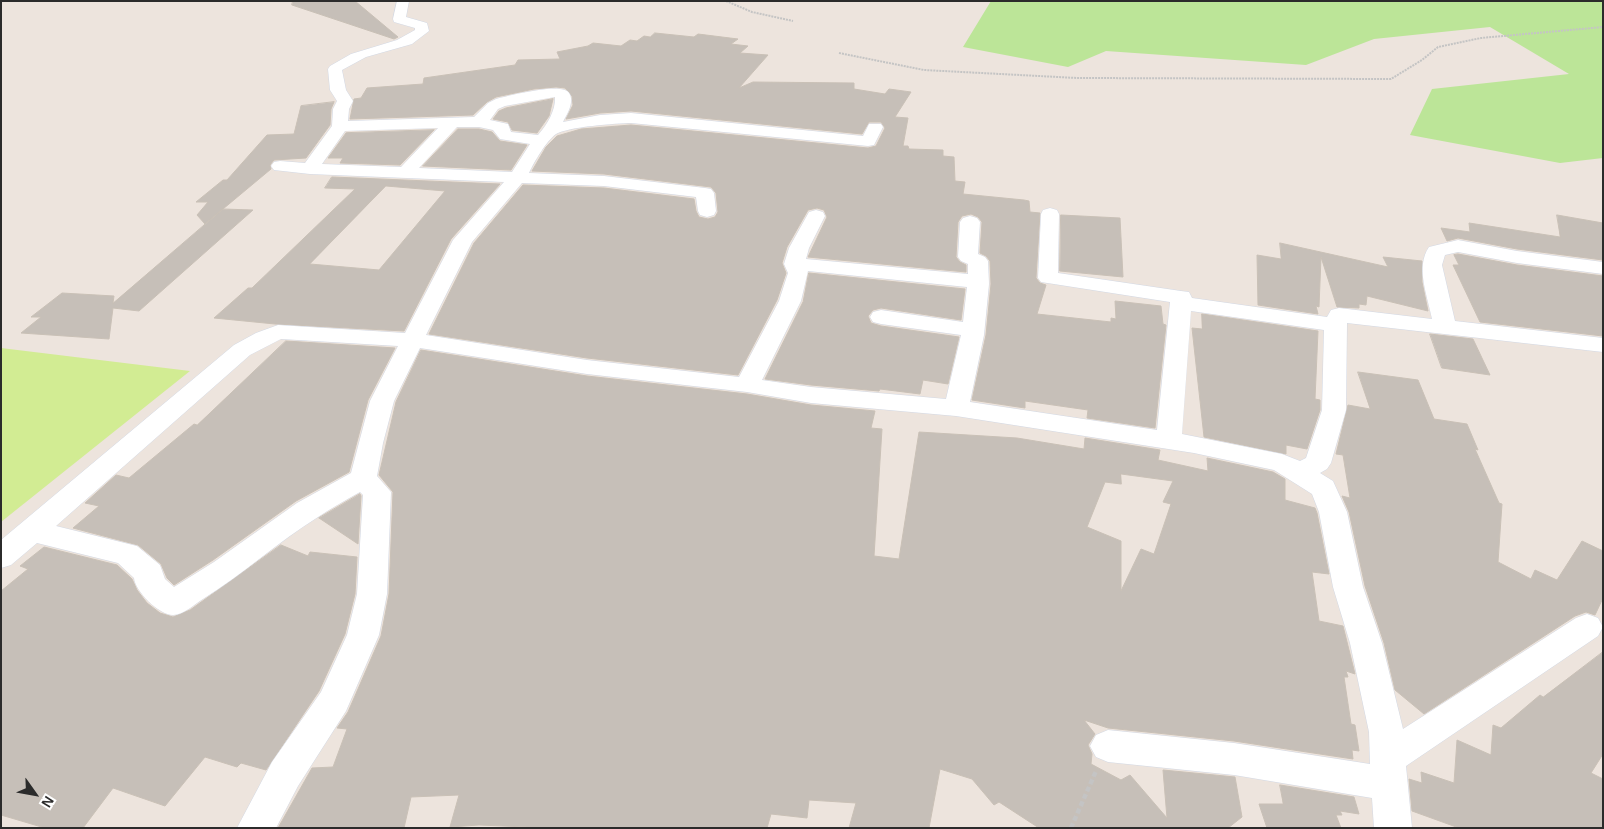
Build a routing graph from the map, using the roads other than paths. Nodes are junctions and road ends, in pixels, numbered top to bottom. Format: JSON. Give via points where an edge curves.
{"nodes":[{"id":1,"x":403,"y":1,"type":"edge"},
{"id":2,"x":453,"y":122,"type":"junction"},
{"id":3,"x":479,"y":122,"type":"junction"},
{"id":4,"x":340,"y":126,"type":"junction"},
{"id":5,"x":875,"y":127,"type":"dead end"},
{"id":6,"x":546,"y":136,"type":"junction"},
{"id":7,"x":280,"y":166,"type":"dead end"},
{"id":8,"x":310,"y":169,"type":"junction"},
{"id":9,"x":405,"y":173,"type":"junction"},
{"id":10,"x":517,"y":178,"type":"junction"},
{"id":11,"x":707,"y":211,"type":"dead end"},
{"id":12,"x":1050,"y":214,"type":"dead end"},
{"id":13,"x":816,"y":216,"type":"dead end"},
{"id":14,"x":970,"y":222,"type":"dead end"},
{"id":15,"x":794,"y":264,"type":"junction"},
{"id":16,"x":1603,"y":268,"type":"edge"},
{"id":17,"x":979,"y":284,"type":"junction"},
{"id":18,"x":1180,"y":303,"type":"junction"},
{"id":19,"x":881,"y":317,"type":"dead end"},
{"id":20,"x":1335,"y":325,"type":"junction"},
{"id":21,"x":1445,"y":328,"type":"junction"},
{"id":22,"x":974,"y":330,"type":"junction"},
{"id":23,"x":412,"y":340,"type":"junction"},
{"id":24,"x":1603,"y":345,"type":"edge"},
{"id":25,"x":748,"y":384,"type":"junction"},
{"id":26,"x":956,"y":408,"type":"junction"},
{"id":27,"x":1169,"y":440,"type":"junction"},
{"id":28,"x":1299,"y":472,"type":"junction"},
{"id":29,"x":363,"y":478,"type":"junction"},
{"id":30,"x":32,"y":531,"type":"junction"},
{"id":31,"x":1,"y":556,"type":"edge"},
{"id":32,"x":1587,"y":627,"type":"dead end"},
{"id":33,"x":1108,"y":746,"type":"road end"},
{"id":34,"x":1390,"y":771,"type":"junction"},
{"id":35,"x":256,"y":828,"type":"edge"},
{"id":36,"x":1393,"y":828,"type":"edge"}],
"edges":[{"from":1,"to":4,"type":"street","via":[[399,18],[422,26],[422,31],[415,38],[364,53],[335,69],[338,90],[345,101]]},
{"from":2,"to":3,"type":"street"},
{"from":2,"to":4,"type":"street"},
{"from":2,"to":9,"type":"street"},
{"from":3,"to":6,"type":"street","via":[[502,127],[501,131],[506,136]]},
{"from":3,"to":6,"type":"street","via":[[501,102],[560,92],[562,105]]},
{"from":4,"to":8,"type":"street"},
{"from":5,"to":6,"type":"street","via":[[868,141],[614,118],[595,120]]},
{"from":6,"to":10,"type":"street"},
{"from":7,"to":8,"type":"street"},
{"from":8,"to":9,"type":"street"},
{"from":9,"to":10,"type":"street"},
{"from":10,"to":11,"type":"street","via":[[604,181],[705,193]]},
{"from":10,"to":23,"type":"street","via":[[463,240]]},
{"from":12,"to":18,"type":"street","via":[[1048,278],[1181,297]]},
{"from":13,"to":15,"type":"street"},
{"from":14,"to":17,"type":"street","via":[[968,257],[978,261]]},
{"from":15,"to":17,"type":"street","via":[[964,279]]},
{"from":15,"to":25,"type":"street","via":[[798,273],[790,301]]},
{"from":16,"to":21,"type":"street","via":[[1458,246],[1436,250],[1432,265]]},
{"from":17,"to":22,"type":"street"},
{"from":18,"to":20,"type":"street"},
{"from":18,"to":27,"type":"street"},
{"from":19,"to":22,"type":"street"},
{"from":20,"to":21,"type":"street","via":[[1339,315]]},
{"from":20,"to":28,"type":"street","via":[[1334,410],[1318,463]]},
{"from":21,"to":24,"type":"street"},
{"from":22,"to":26,"type":"street"},
{"from":23,"to":25,"type":"street","via":[[587,367]]},
{"from":23,"to":29,"type":"street","via":[[382,401]]},
{"from":23,"to":30,"type":"street","via":[[278,332],[264,338],[242,350]]},
{"from":25,"to":26,"type":"street","via":[[810,395]]},
{"from":26,"to":27,"type":"street"},
{"from":27,"to":28,"type":"street","via":[[1282,463]]},
{"from":28,"to":34,"type":"street","via":[[1323,488],[1333,512],[1348,587],[1366,643],[1382,714]]},
{"from":29,"to":30,"type":"street","via":[[307,510],[225,570],[173,603],[150,584],[149,573],[127,554]]},
{"from":29,"to":35,"type":"street","via":[[377,492],[372,594],[363,635],[334,701],[285,774]]},
{"from":30,"to":31,"type":"street"},
{"from":32,"to":34,"type":"street"},
{"from":33,"to":34,"type":"street"},
{"from":34,"to":36,"type":"street"}]}
